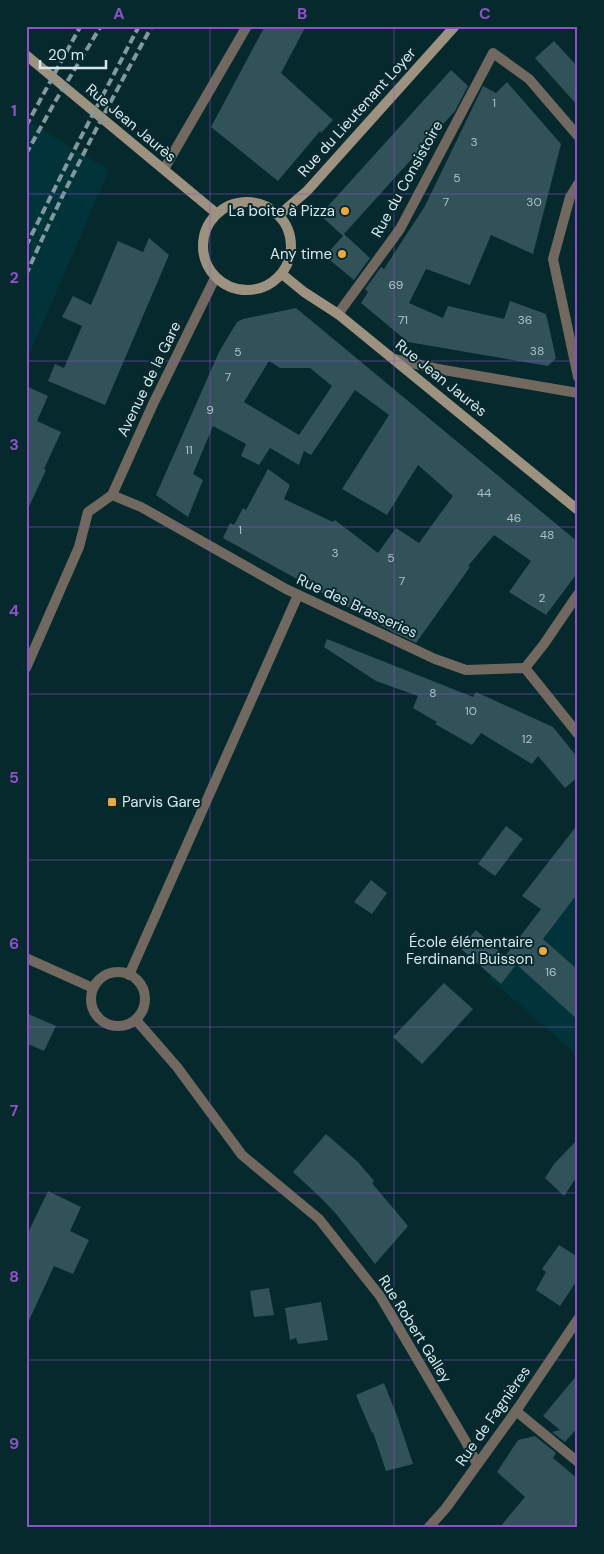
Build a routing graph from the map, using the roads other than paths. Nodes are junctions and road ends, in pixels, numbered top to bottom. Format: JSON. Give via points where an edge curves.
{"nodes":[{"id":1,"x":247,"y":26,"type":"edge"},
{"id":2,"x":455,"y":26,"type":"edge"},
{"id":3,"x":26,"y":55,"type":"edge"},
{"id":4,"x":578,"y":136,"type":"edge"},
{"id":5,"x":164,"y":169,"type":"junction"},
{"id":6,"x":578,"y":184,"type":"edge"},
{"id":7,"x":216,"y":214,"type":"junction"},
{"id":8,"x":279,"y":215,"type":"junction"},
{"id":9,"x":282,"y":274,"type":"junction"},
{"id":10,"x":215,"y":278,"type":"junction"},
{"id":11,"x":338,"y":314,"type":"junction"},
{"id":12,"x":394,"y":359,"type":"junction"},
{"id":13,"x":578,"y":377,"type":"edge"},
{"id":14,"x":578,"y":393,"type":"edge"},
{"id":15,"x":112,"y":495,"type":"junction"},
{"id":16,"x":578,"y":510,"type":"edge"},
{"id":17,"x":578,"y":594,"type":"edge"},
{"id":18,"x":298,"y":595,"type":"junction"},
{"id":19,"x":26,"y":668,"type":"edge"},
{"id":20,"x":525,"y":668,"type":"junction"},
{"id":21,"x":578,"y":734,"type":"edge"},
{"id":22,"x":26,"y":958,"type":"edge"},
{"id":23,"x":129,"y":974,"type":"junction"},
{"id":24,"x":93,"y":988,"type":"junction"},
{"id":25,"x":136,"y":1020,"type":"junction"},
{"id":26,"x":578,"y":1319,"type":"edge"},
{"id":27,"x":516,"y":1411,"type":"junction"},
{"id":28,"x":578,"y":1462,"type":"edge"},
{"id":29,"x":477,"y":1464,"type":"junction"},
{"id":30,"x":428,"y":1528,"type":"edge"}],
"edges":[{"from":1,"to":5,"type":"street"},
{"from":2,"to":8,"type":"main road","name":"Rue du Lieutenant Loyer","via":[[307,191]]},
{"from":3,"to":5,"type":"main road","name":"Rue Jean Jaurès"},
{"from":4,"to":11,"type":"street","name":"Rue du Consistoire","via":[[530,79],[493,52],[400,229]]},
{"from":5,"to":7,"type":"main road","name":"Rue Jean Jaurès"},
{"from":6,"to":13,"type":"street","via":[[570,197],[553,259]]},
{"from":7,"to":8,"type":"main road","via":[[239,202],[254,202],[268,206]]},
{"from":7,"to":10,"type":"main road","via":[[202,240],[207,267]]},
{"from":8,"to":9,"type":"main road","via":[[291,238],[288,263]]},
{"from":9,"to":10,"type":"main road","via":[[257,290],[227,286]]},
{"from":9,"to":11,"type":"main road","name":"Rue Jean Jaurès"},
{"from":10,"to":15,"type":"street","name":"Avenue de la Gare","via":[[152,404]]},
{"from":11,"to":12,"type":"main road","name":"Rue Jean Jaurès"},
{"from":12,"to":14,"type":"street"},
{"from":12,"to":16,"type":"main road","name":"Rue Jean Jaurès"},
{"from":15,"to":18,"type":"street","name":"Rue des Brasseries","via":[[141,507]]},
{"from":15,"to":19,"type":"street","via":[[88,512],[79,547]]},
{"from":17,"to":20,"type":"street"},
{"from":18,"to":20,"type":"street","name":"Rue des Brasseries","via":[[435,659],[466,670]]},
{"from":18,"to":23,"type":"street"},
{"from":20,"to":21,"type":"street"},
{"from":22,"to":24,"type":"street"},
{"from":23,"to":24,"type":"street","via":[[107,974]]},
{"from":23,"to":25,"type":"street","via":[[140,983],[145,995],[143,1009]]},
{"from":24,"to":25,"type":"street","via":[[91,1000],[103,1021],[114,1026]]},
{"from":25,"to":29,"type":"street","name":"Rue Robert Galley","via":[[242,1155],[319,1219],[380,1296]]},
{"from":26,"to":27,"type":"street","name":"Rue de Fagnières"},
{"from":27,"to":28,"type":"street"},
{"from":27,"to":29,"type":"street","name":"Rue de Fagnières"},
{"from":29,"to":30,"type":"street","name":"Rue de Fagnières"}]}
